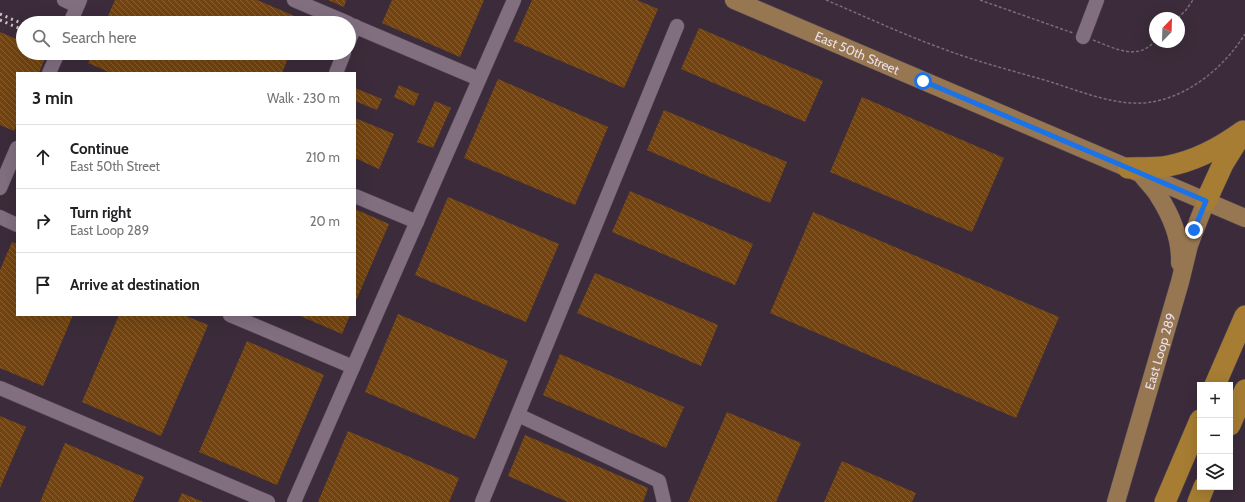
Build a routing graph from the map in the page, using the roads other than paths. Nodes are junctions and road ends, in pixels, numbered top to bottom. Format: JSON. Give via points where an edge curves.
{"nodes":[{"id":1,"x":64,"y":0,"type":"edge"},
{"id":2,"x":294,"y":0,"type":"edge"},
{"id":3,"x":514,"y":0,"type":"edge"},
{"id":4,"x":734,"y":0,"type":"edge"},
{"id":5,"x":1097,"y":0,"type":"edge"},
{"id":6,"x":79,"y":3,"type":"edge"},
{"id":7,"x":73,"y":16,"type":"edge"},
{"id":8,"x":332,"y":16,"type":"edge"},
{"id":9,"x":356,"y":26,"type":"edge"},
{"id":10,"x":677,"y":26,"type":"dead end"},
{"id":11,"x":1082,"y":37,"type":"road end"},
{"id":12,"x":56,"y":60,"type":"edge"},
{"id":13,"x":341,"y":60,"type":"edge"},
{"id":14,"x":54,"y":71,"type":"edge"},
{"id":15,"x":336,"y":72,"type":"edge"},
{"id":16,"x":480,"y":79,"type":"junction"},
{"id":17,"x":1244,"y":130,"type":"edge"},
{"id":18,"x":10,"y":154,"type":"edge"},
{"id":19,"x":1134,"y":170,"type":"junction"},
{"id":20,"x":0,"y":188,"type":"edge"},
{"id":21,"x":356,"y":196,"type":"edge"},
{"id":22,"x":1206,"y":201,"type":"junction"},
{"id":23,"x":0,"y":217,"type":"edge"},
{"id":24,"x":1245,"y":218,"type":"edge"},
{"id":25,"x":417,"y":222,"type":"junction"},
{"id":26,"x":16,"y":225,"type":"edge"},
{"id":27,"x":1180,"y":282,"type":"junction"},
{"id":28,"x":232,"y":316,"type":"edge"},
{"id":29,"x":1245,"y":316,"type":"edge"},
{"id":30,"x":353,"y":367,"type":"junction"},
{"id":31,"x":1216,"y":382,"type":"edge"},
{"id":32,"x":0,"y":388,"type":"edge"},
{"id":33,"x":1245,"y":390,"type":"edge"},
{"id":34,"x":518,"y":415,"type":"junction"},
{"id":35,"x":1233,"y":418,"type":"edge"},
{"id":36,"x":1197,"y":427,"type":"edge"},
{"id":37,"x":1203,"y":490,"type":"edge"},
{"id":38,"x":268,"y":502,"type":"edge"},
{"id":39,"x":294,"y":502,"type":"edge"},
{"id":40,"x":482,"y":502,"type":"edge"},
{"id":41,"x":664,"y":502,"type":"edge"},
{"id":42,"x":1116,"y":502,"type":"edge"},
{"id":43,"x":1165,"y":502,"type":"edge"},
{"id":44,"x":1198,"y":502,"type":"edge"}],
"edges":[{"from":1,"to":6,"type":"lane"},
{"from":2,"to":8,"type":"lane"},
{"from":3,"to":16,"type":"lane"},
{"from":4,"to":19,"type":"main road","name":"East 50th Street"},
{"from":5,"to":11,"type":"lane"},
{"from":6,"to":7,"type":"lane"},
{"from":9,"to":16,"type":"lane"},
{"from":10,"to":34,"type":"lane"},
{"from":12,"to":14,"type":"lane"},
{"from":13,"to":15,"type":"lane"},
{"from":16,"to":25,"type":"lane"},
{"from":17,"to":19,"type":"highway","via":[[1228,142],[1190,160],[1167,167]]},
{"from":17,"to":22,"type":"highway"},
{"from":18,"to":20,"type":"lane"},
{"from":19,"to":22,"type":"main road","name":"East 50th Street"},
{"from":19,"to":27,"type":"main road","via":[[1158,195],[1177,234],[1181,253]]},
{"from":21,"to":25,"type":"lane"},
{"from":22,"to":24,"type":"main road","name":"East 50th Street"},
{"from":22,"to":27,"type":"main road","name":"East Loop 289","via":[[1189,245]]},
{"from":23,"to":26,"type":"lane"},
{"from":25,"to":30,"type":"lane"},
{"from":27,"to":42,"type":"main road","name":"East Loop 289"},
{"from":28,"to":30,"type":"lane"},
{"from":29,"to":31,"type":"highway"},
{"from":30,"to":39,"type":"lane"},
{"from":32,"to":38,"type":"lane"},
{"from":33,"to":35,"type":"highway"},
{"from":34,"to":40,"type":"lane"},
{"from":34,"to":41,"type":"lane","via":[[660,481]]},
{"from":36,"to":43,"type":"highway"},
{"from":37,"to":44,"type":"highway"}]}
